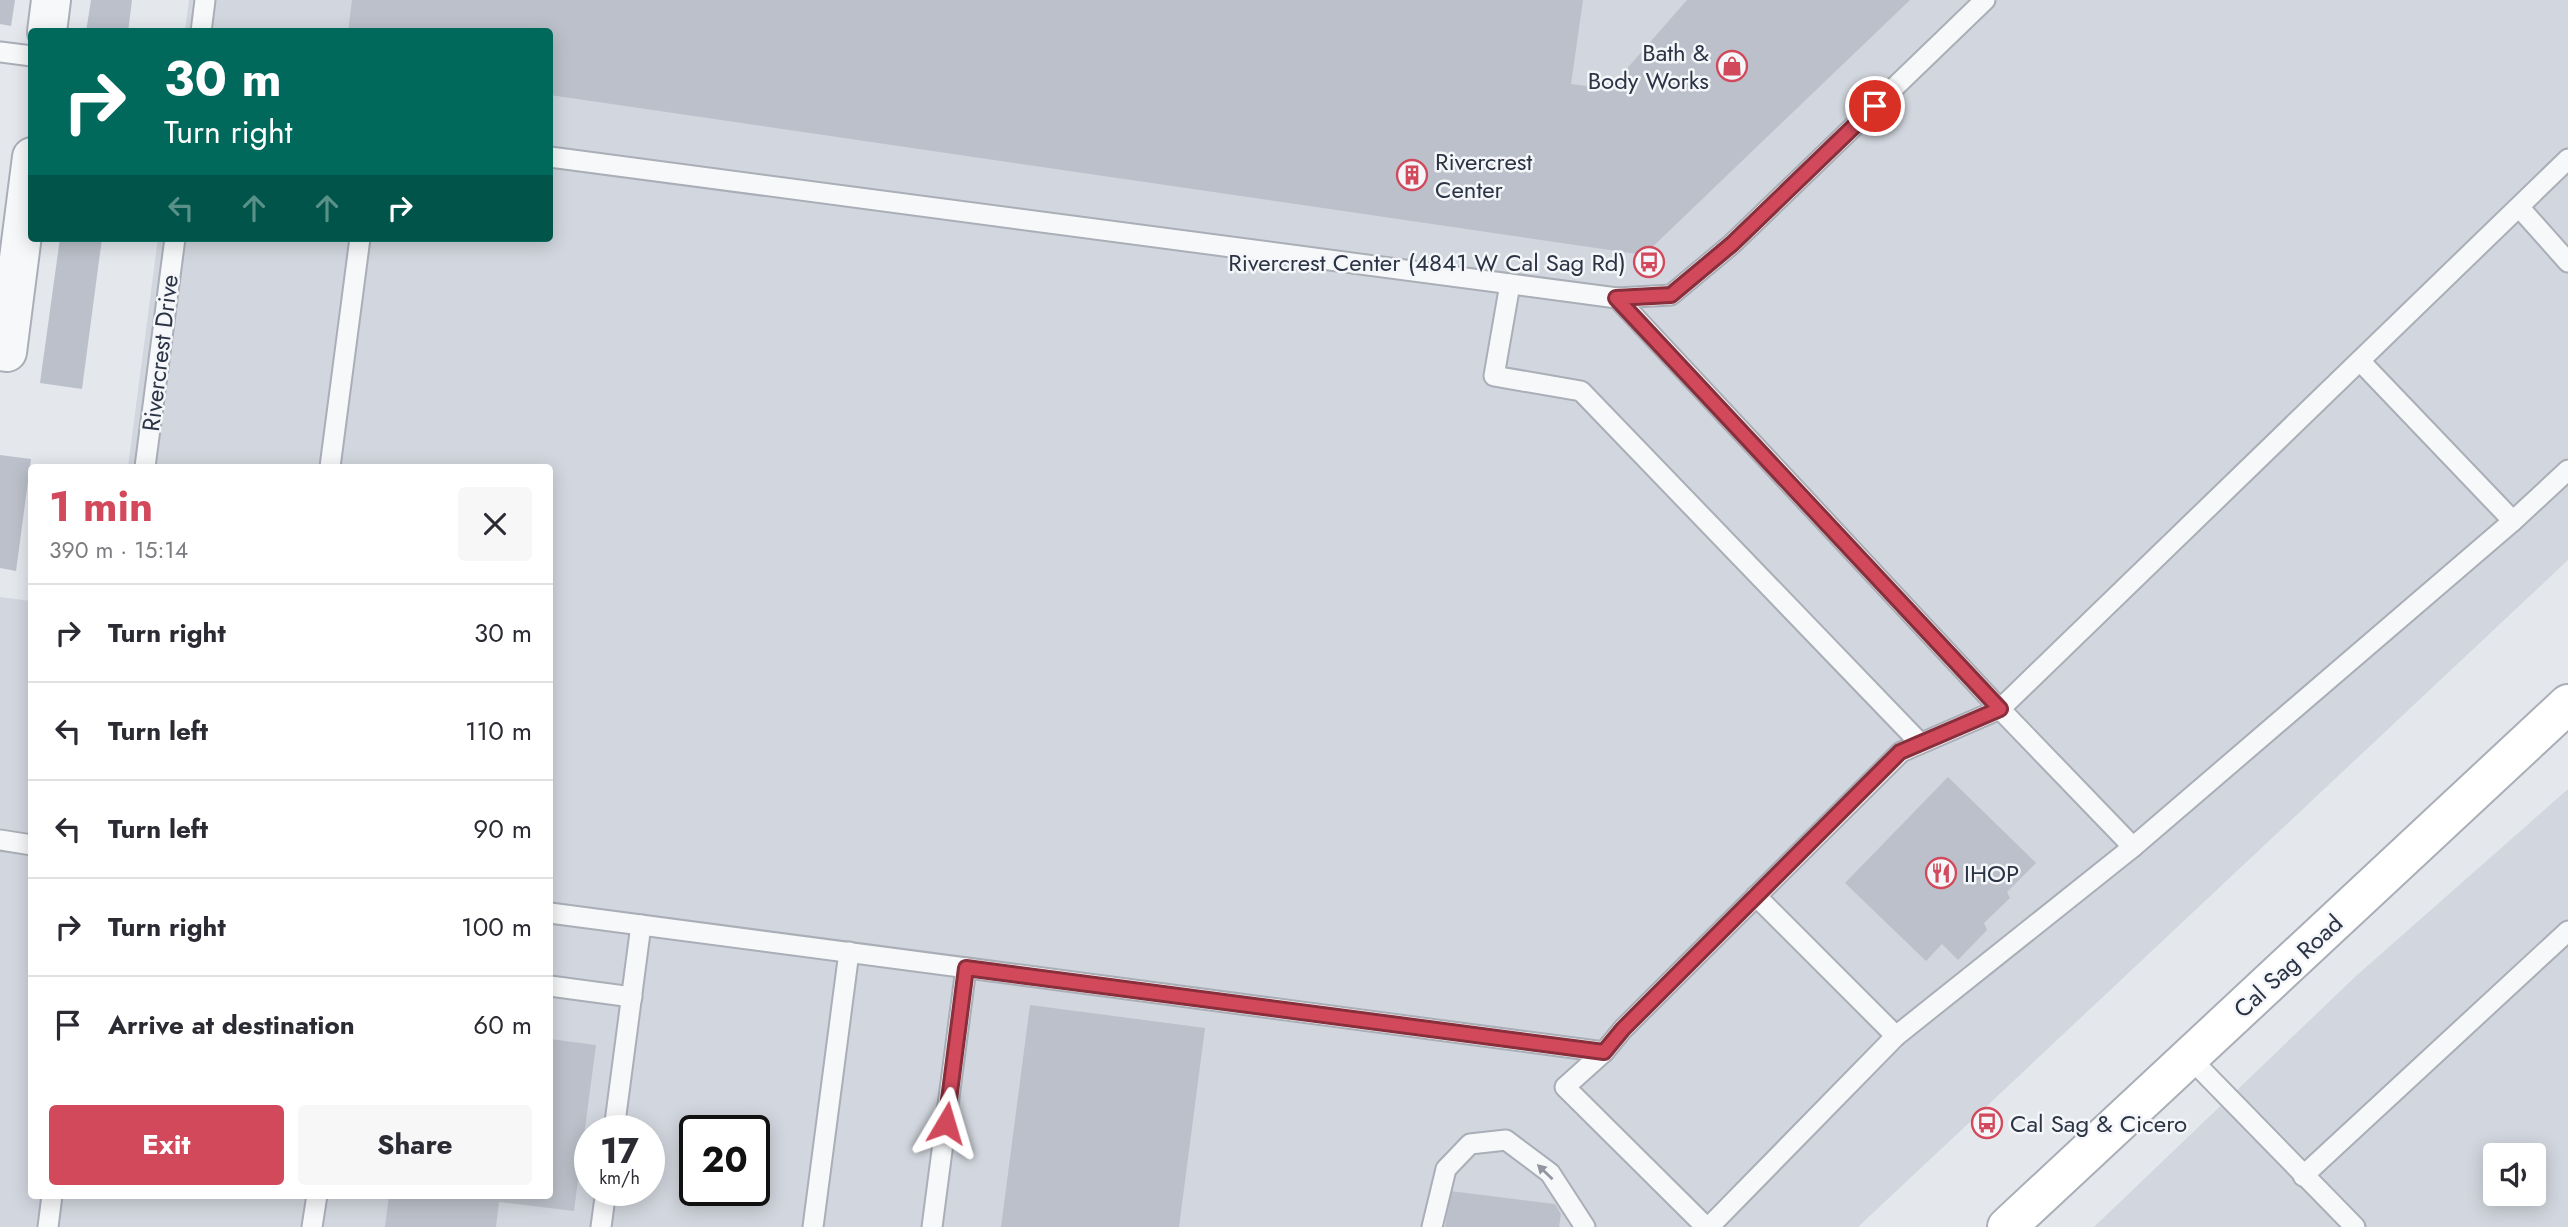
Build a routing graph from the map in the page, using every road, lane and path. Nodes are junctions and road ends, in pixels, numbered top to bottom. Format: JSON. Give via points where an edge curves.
{"nodes":[{"id":1,"x":51,"y":0,"type":"edge"},
{"id":2,"x":205,"y":0,"type":"edge"},
{"id":3,"x":1984,"y":0,"type":"edge"},
{"id":4,"x":48,"y":28,"type":"edge"},
{"id":5,"x":202,"y":28,"type":"edge"},
{"id":6,"x":0,"y":52,"type":"edge"},
{"id":7,"x":28,"y":56,"type":"edge"},
{"id":8,"x":553,"y":157,"type":"edge"},
{"id":9,"x":2568,"y":159,"type":"edge"},
{"id":10,"x":28,"y":188,"type":"edge"},
{"id":11,"x":2519,"y":207,"type":"junction"},
{"id":12,"x":174,"y":242,"type":"edge"},
{"id":13,"x":359,"y":242,"type":"edge"},
{"id":14,"x":2568,"y":262,"type":"edge"},
{"id":15,"x":1510,"y":284,"type":"junction"},
{"id":16,"x":1616,"y":298,"type":"junction"},
{"id":17,"x":0,"y":351,"type":"edge"},
{"id":18,"x":2360,"y":361,"type":"junction"},
{"id":19,"x":145,"y":464,"type":"edge"},
{"id":20,"x":330,"y":464,"type":"edge"},
{"id":21,"x":2568,"y":470,"type":"edge"},
{"id":22,"x":2513,"y":521,"type":"junction"},
{"id":23,"x":2568,"y":705,"type":"edge"},
{"id":24,"x":2000,"y":709,"type":"junction"},
{"id":25,"x":1920,"y":743,"type":"junction"},
{"id":26,"x":0,"y":841,"type":"edge"},
{"id":27,"x":28,"y":844,"type":"edge"},
{"id":28,"x":2133,"y":846,"type":"junction"},
{"id":29,"x":1756,"y":896,"type":"junction"},
{"id":30,"x":553,"y":913,"type":"edge"},
{"id":31,"x":641,"y":925,"type":"junction"},
{"id":32,"x":2568,"y":931,"type":"edge"},
{"id":33,"x":849,"y":952,"type":"junction"},
{"id":34,"x":966,"y":968,"type":"junction"},
{"id":35,"x":553,"y":986,"type":"edge"},
{"id":36,"x":632,"y":997,"type":"junction"},
{"id":37,"x":1896,"y":1036,"type":"junction"},
{"id":38,"x":1604,"y":1052,"type":"junction"},
{"id":39,"x":2189,"y":1057,"type":"junction"},
{"id":40,"x":616,"y":1115,"type":"edge"},
{"id":41,"x":2303,"y":1176,"type":"junction"},
{"id":42,"x":52,"y":1199,"type":"edge"},
{"id":43,"x":316,"y":1199,"type":"edge"},
{"id":44,"x":604,"y":1206,"type":"edge"},
{"id":45,"x":48,"y":1227,"type":"edge"},
{"id":46,"x":312,"y":1227,"type":"edge"},
{"id":47,"x":601,"y":1227,"type":"edge"},
{"id":48,"x":813,"y":1227,"type":"edge"},
{"id":49,"x":932,"y":1227,"type":"edge"},
{"id":50,"x":1432,"y":1227,"type":"edge"},
{"id":51,"x":1585,"y":1227,"type":"edge"},
{"id":52,"x":1707,"y":1227,"type":"edge"},
{"id":53,"x":2007,"y":1227,"type":"edge"},
{"id":54,"x":2355,"y":1227,"type":"edge"}],
"edges":[{"from":1,"to":4,"type":"street"},
{"from":2,"to":5,"type":"lane"},
{"from":3,"to":16,"type":"lane","via":[[1732,244],[1671,295]]},
{"from":6,"to":7,"type":"lane"},
{"from":8,"to":15,"type":"lane"},
{"from":9,"to":11,"type":"lane"},
{"from":10,"to":17,"type":"street","via":[[7,352]]},
{"from":11,"to":14,"type":"lane"},
{"from":11,"to":18,"type":"lane"},
{"from":12,"to":19,"type":"lane","name":"Rivercrest Drive"},
{"from":13,"to":20,"type":"lane"},
{"from":15,"to":16,"type":"lane"},
{"from":15,"to":25,"type":"lane","via":[[1494,376],[1581,391]]},
{"from":16,"to":24,"type":"lane"},
{"from":18,"to":22,"type":"lane"},
{"from":18,"to":24,"type":"lane"},
{"from":21,"to":22,"type":"lane"},
{"from":22,"to":28,"type":"lane"},
{"from":23,"to":39,"type":"main road","name":"Cal Sag Road"},
{"from":24,"to":25,"type":"lane"},
{"from":24,"to":28,"type":"lane"},
{"from":25,"to":29,"type":"lane","via":[[1900,752]]},
{"from":26,"to":27,"type":"lane"},
{"from":28,"to":37,"type":"lane"},
{"from":29,"to":37,"type":"lane"},
{"from":29,"to":38,"type":"lane"},
{"from":30,"to":31,"type":"lane"},
{"from":31,"to":33,"type":"lane"},
{"from":31,"to":36,"type":"lane"},
{"from":32,"to":41,"type":"lane"},
{"from":33,"to":34,"type":"lane"},
{"from":33,"to":48,"type":"lane"},
{"from":34,"to":38,"type":"lane"},
{"from":34,"to":49,"type":"lane"},
{"from":35,"to":36,"type":"lane"},
{"from":36,"to":40,"type":"lane"},
{"from":37,"to":52,"type":"lane"},
{"from":38,"to":52,"type":"lane","via":[[1565,1087]]},
{"from":39,"to":41,"type":"lane"},
{"from":39,"to":53,"type":"main road","name":"Cal Sag Road"},
{"from":41,"to":54,"type":"lane"},
{"from":42,"to":45,"type":"lane"},
{"from":43,"to":46,"type":"lane"},
{"from":44,"to":47,"type":"lane"},
{"from":51,"to":50,"type":"lane","one_way":true,"via":[[1550,1173],[1506,1140],[1469,1144],[1446,1169]]}]}
